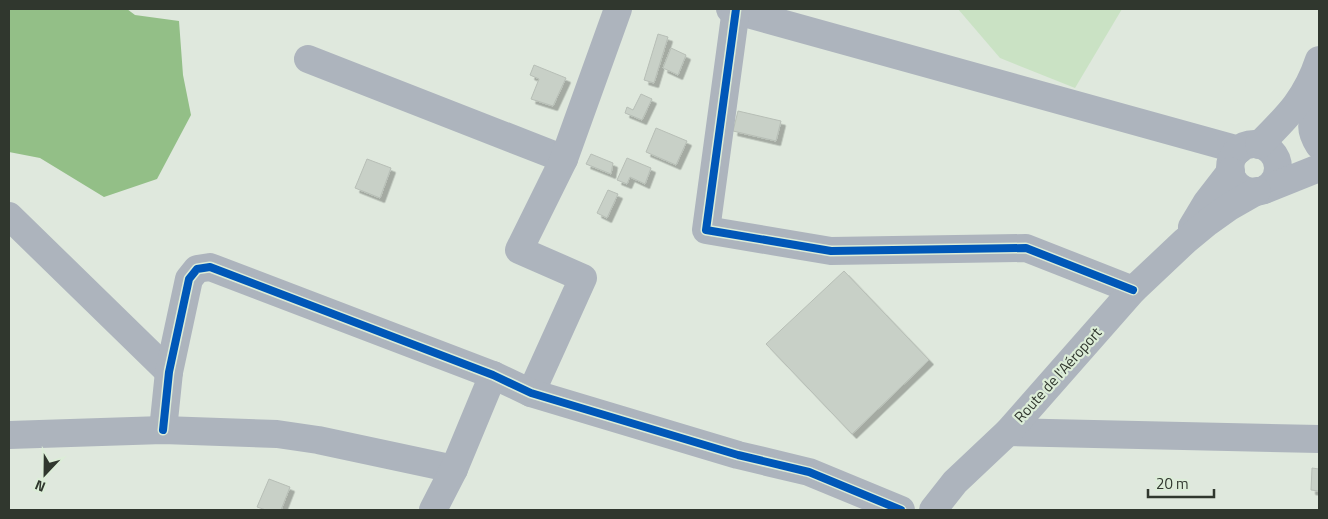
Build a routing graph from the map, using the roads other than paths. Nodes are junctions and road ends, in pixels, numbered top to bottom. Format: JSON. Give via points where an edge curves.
{"nodes":[{"id":1,"x":618,"y":9,"type":"edge"},
{"id":2,"x":734,"y":9,"type":"edge"},
{"id":3,"x":308,"y":59,"type":"dead end"},
{"id":4,"x":1319,"y":60,"type":"edge"},
{"id":5,"x":1319,"y":102,"type":"edge"},
{"id":6,"x":1319,"y":106,"type":"edge"},
{"id":7,"x":1319,"y":146,"type":"edge"},
{"id":8,"x":1251,"y":156,"type":"junction"},
{"id":9,"x":1319,"y":158,"type":"edge"},
{"id":10,"x":564,"y":159,"type":"junction"},
{"id":11,"x":1319,"y":168,"type":"edge"},
{"id":12,"x":1260,"y":190,"type":"junction"},
{"id":13,"x":9,"y":216,"type":"edge"},
{"id":14,"x":1185,"y":241,"type":"junction"},
{"id":15,"x":1133,"y":290,"type":"junction"},
{"id":16,"x":169,"y":372,"type":"junction"},
{"id":17,"x":492,"y":375,"type":"junction"},
{"id":18,"x":531,"y":393,"type":"junction"},
{"id":19,"x":163,"y":430,"type":"junction"},
{"id":20,"x":1008,"y":432,"type":"junction"},
{"id":21,"x":9,"y":435,"type":"edge"},
{"id":22,"x":1319,"y":439,"type":"edge"},
{"id":23,"x":454,"y":469,"type":"junction"},
{"id":24,"x":433,"y":510,"type":"edge"},
{"id":25,"x":901,"y":510,"type":"edge"},
{"id":26,"x":933,"y":510,"type":"edge"}],
"edges":[{"from":1,"to":10,"type":"street"},
{"from":2,"to":8,"type":"street"},
{"from":2,"to":15,"type":"street","via":[[706,230],[831,251],[1026,248]]},
{"from":3,"to":10,"type":"street"},
{"from":4,"to":8,"type":"street","name":"Route de l'Aéroport","via":[[1314,78],[1293,111]]},
{"from":5,"to":8,"type":"street","name":"Route de l'Aéroport"},
{"from":6,"to":7,"type":"street","via":[[1312,128]]},
{"from":8,"to":9,"type":"street"},
{"from":8,"to":12,"type":"street","via":[[1232,178],[1249,191]]},
{"from":8,"to":12,"type":"street","via":[[1278,164],[1278,172],[1270,185]]},
{"from":8,"to":14,"type":"street","name":"Route de l'Aéroport","via":[[1207,202]]},
{"from":10,"to":18,"type":"street","via":[[519,250],[583,278]]},
{"from":11,"to":12,"type":"street","name":"Route de l'Aéroport"},
{"from":12,"to":14,"type":"street","name":"Route de l'Aéroport","via":[[1229,207]]},
{"from":13,"to":16,"type":"street"},
{"from":14,"to":15,"type":"street","name":"Route de l'Aéroport"},
{"from":15,"to":20,"type":"street","name":"Route de l'Aéroport"},
{"from":16,"to":17,"type":"street","via":[[189,279],[196,269],[210,267]]},
{"from":16,"to":19,"type":"street"},
{"from":17,"to":18,"type":"street"},
{"from":17,"to":23,"type":"street"},
{"from":18,"to":25,"type":"street","via":[[738,455],[809,472]]},
{"from":19,"to":21,"type":"street"},
{"from":19,"to":23,"type":"street","via":[[277,434]]},
{"from":20,"to":22,"type":"street"},
{"from":20,"to":26,"type":"street","name":"Route de l'Aéroport","via":[[955,482]]},
{"from":23,"to":24,"type":"street"}]}
